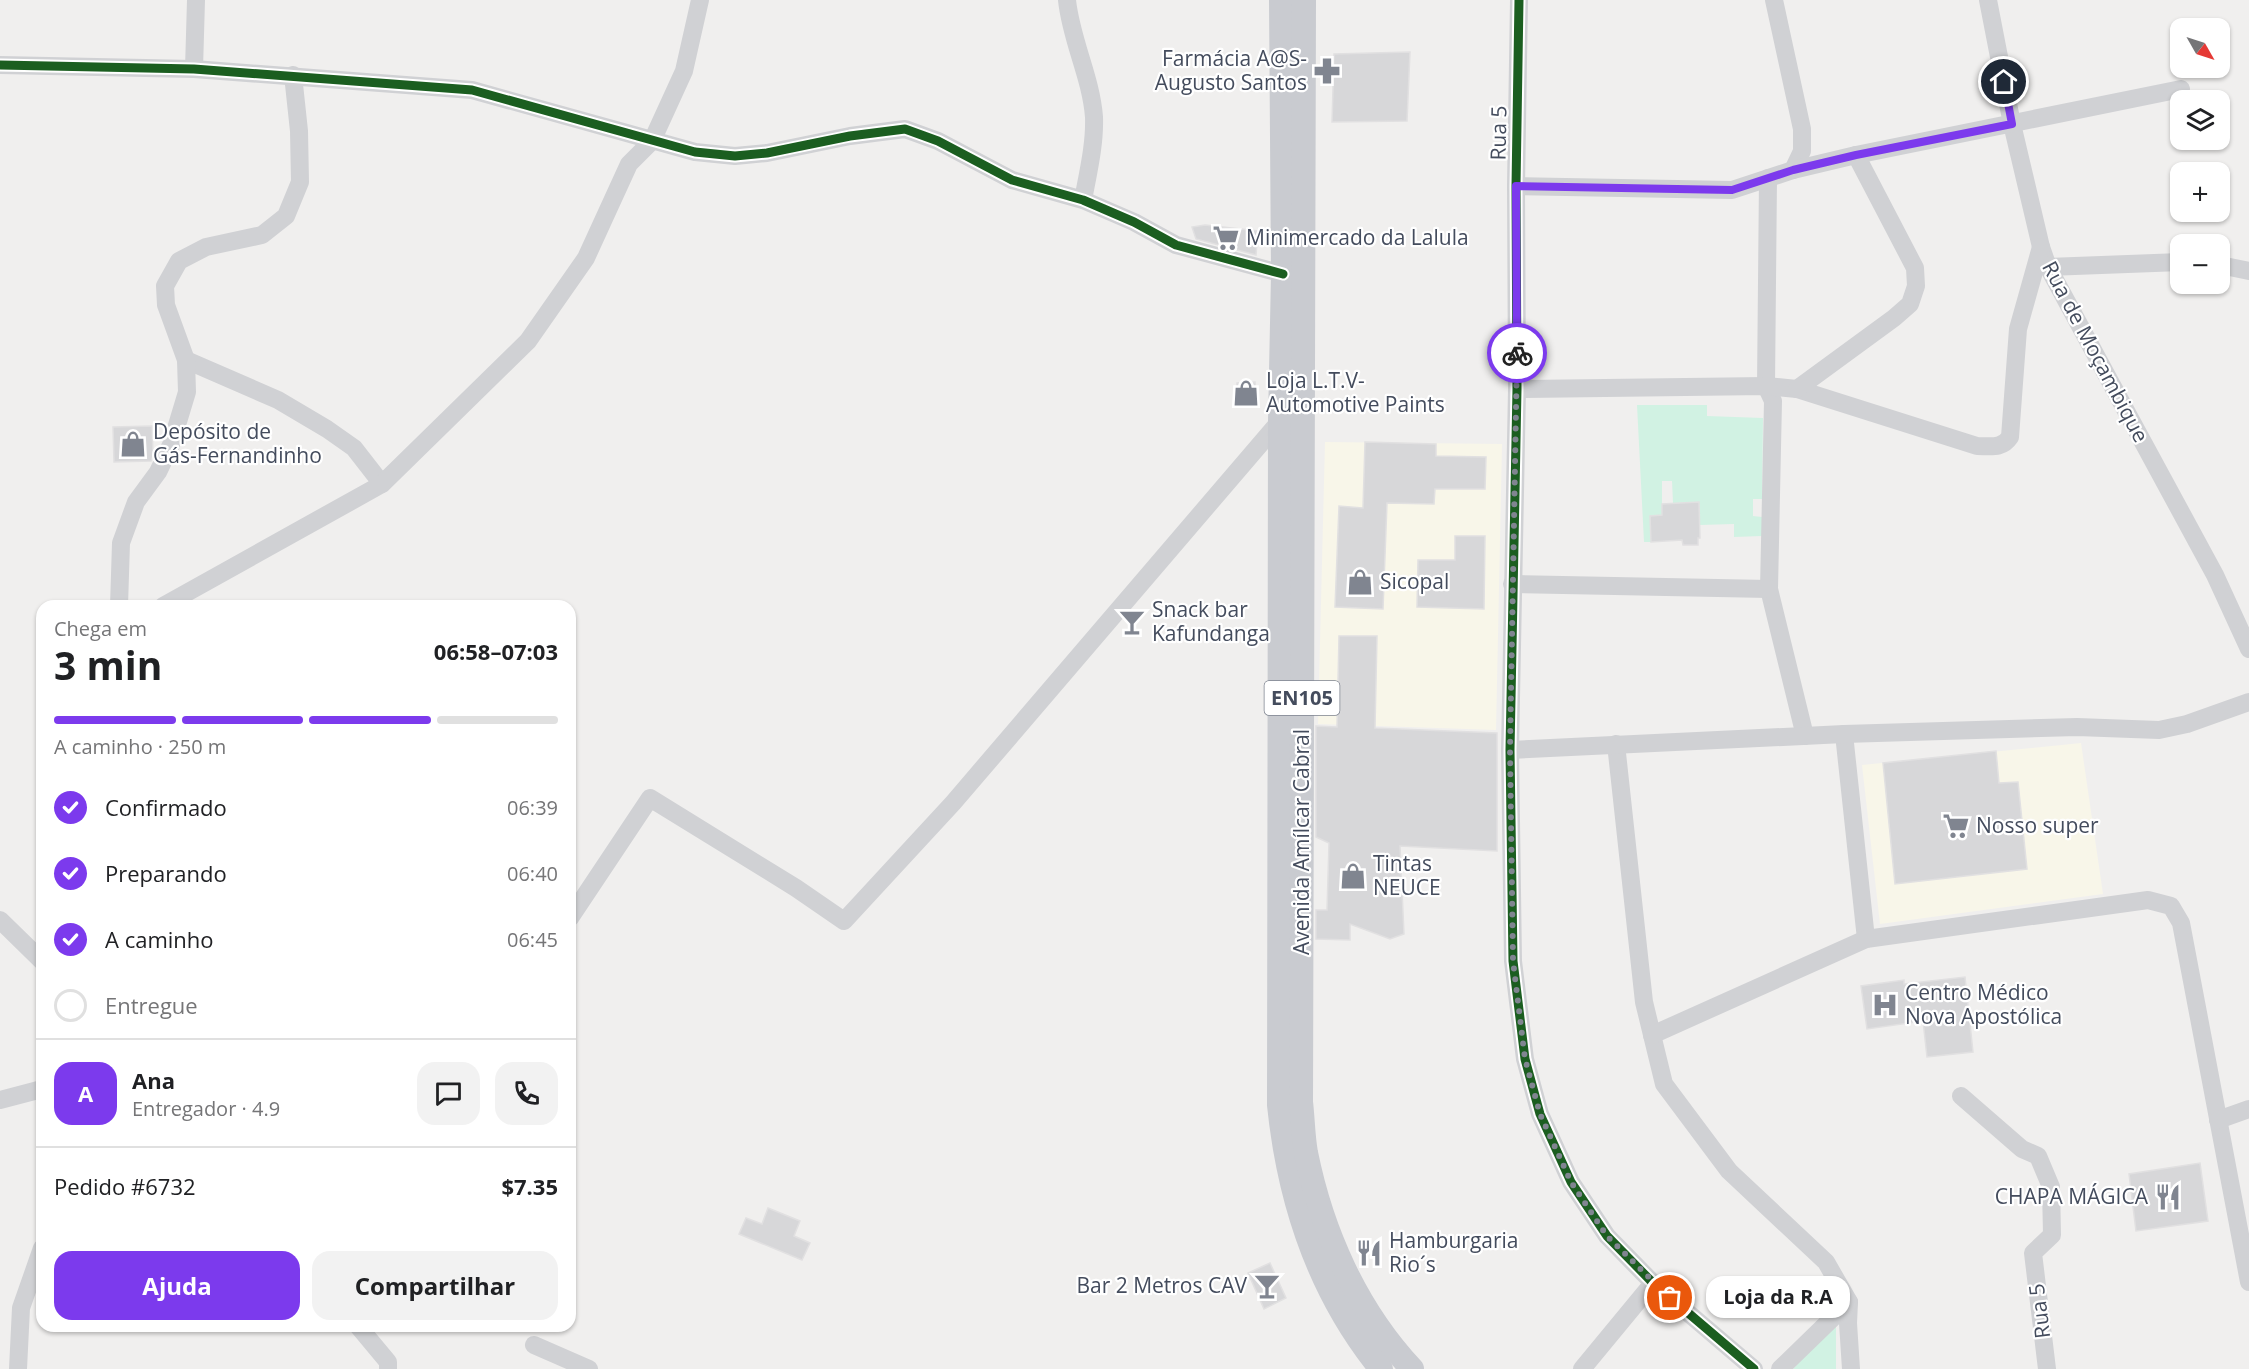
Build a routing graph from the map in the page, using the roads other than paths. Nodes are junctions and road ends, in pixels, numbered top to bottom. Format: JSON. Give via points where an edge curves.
{"nodes":[{"id":1,"x":196,"y":0,"type":"edge"},
{"id":2,"x":700,"y":0,"type":"edge"},
{"id":3,"x":1067,"y":0,"type":"edge"},
{"id":4,"x":1281,"y":0,"type":"edge"},
{"id":5,"x":1304,"y":0,"type":"edge"},
{"id":6,"x":1519,"y":0,"type":"edge"},
{"id":7,"x":1774,"y":0,"type":"edge"},
{"id":8,"x":1988,"y":0,"type":"edge"},
{"id":9,"x":0,"y":65,"type":"edge"},
{"id":10,"x":194,"y":69,"type":"junction"},
{"id":11,"x":293,"y":75,"type":"junction"},
{"id":12,"x":2181,"y":89,"type":"dead end"},
{"id":13,"x":2012,"y":124,"type":"junction"},
{"id":14,"x":652,"y":141,"type":"junction"},
{"id":15,"x":1856,"y":155,"type":"junction"},
{"id":16,"x":1793,"y":170,"type":"junction"},
{"id":17,"x":1768,"y":178,"type":"junction"},
{"id":18,"x":1516,"y":186,"type":"junction"},
{"id":19,"x":1083,"y":200,"type":"junction"},
{"id":20,"x":2041,"y":247,"type":"junction"},
{"id":21,"x":2170,"y":262,"type":"edge"},
{"id":22,"x":2048,"y":267,"type":"junction"},
{"id":23,"x":2230,"y":267,"type":"edge"},
{"id":24,"x":2249,"y":271,"type":"edge"},
{"id":25,"x":1283,"y":274,"type":"junction"},
{"id":26,"x":186,"y":360,"type":"junction"},
{"id":27,"x":1766,"y":386,"type":"junction"},
{"id":28,"x":1797,"y":388,"type":"junction"},
{"id":29,"x":1517,"y":389,"type":"junction"},
{"id":30,"x":1280,"y":421,"type":"junction"},
{"id":31,"x":382,"y":484,"type":"junction"},
{"id":32,"x":1512,"y":584,"type":"junction"},
{"id":33,"x":1769,"y":590,"type":"junction"},
{"id":34,"x":119,"y":600,"type":"edge"},
{"id":35,"x":174,"y":600,"type":"edge"},
{"id":36,"x":2249,"y":649,"type":"edge"},
{"id":37,"x":2249,"y":702,"type":"edge"},
{"id":38,"x":1844,"y":734,"type":"junction"},
{"id":39,"x":1805,"y":736,"type":"junction"},
{"id":40,"x":1616,"y":744,"type":"junction"},
{"id":41,"x":1510,"y":750,"type":"junction"},
{"id":42,"x":576,"y":909,"type":"edge"},
{"id":43,"x":0,"y":920,"type":"edge"},
{"id":44,"x":1866,"y":939,"type":"junction"},
{"id":45,"x":36,"y":955,"type":"edge"},
{"id":46,"x":1652,"y":1035,"type":"junction"},
{"id":47,"x":36,"y":1091,"type":"edge"},
{"id":48,"x":1961,"y":1096,"type":"dead end"},
{"id":49,"x":0,"y":1100,"type":"edge"},
{"id":50,"x":2249,"y":1110,"type":"edge"},
{"id":51,"x":2218,"y":1120,"type":"junction"},
{"id":52,"x":36,"y":1265,"type":"edge"},
{"id":53,"x":2249,"y":1282,"type":"edge"},
{"id":54,"x":1653,"y":1283,"type":"junction"},
{"id":55,"x":1849,"y":1302,"type":"junction"},
{"id":56,"x":363,"y":1332,"type":"edge"},
{"id":57,"x":534,"y":1345,"type":"dead end"},
{"id":58,"x":18,"y":1369,"type":"edge"},
{"id":59,"x":388,"y":1369,"type":"edge"},
{"id":60,"x":589,"y":1369,"type":"edge"},
{"id":61,"x":1381,"y":1369,"type":"edge"},
{"id":62,"x":1412,"y":1369,"type":"edge"},
{"id":63,"x":1582,"y":1369,"type":"edge"},
{"id":64,"x":1754,"y":1369,"type":"edge"},
{"id":65,"x":1780,"y":1369,"type":"edge"},
{"id":66,"x":1851,"y":1369,"type":"edge"},
{"id":67,"x":2047,"y":1369,"type":"edge"}],
"edges":[{"from":1,"to":10,"type":"street"},
{"from":2,"to":14,"type":"street","via":[[684,71]]},
{"from":3,"to":19,"type":"street","via":[[1094,118]]},
{"from":4,"to":25,"type":"main road","name":"Avenida Amílcar Cabral","number":"EN105"},
{"from":5,"to":62,"type":"main road","name":"Avenida Amílcar Cabral","number":"EN105","via":[[1302,1112],[1315,1188],[1341,1264],[1377,1326]]},
{"from":6,"to":18,"type":"street","name":"Rua 5"},
{"from":7,"to":16,"type":"street","via":[[1802,129],[1802,151]]},
{"from":8,"to":13,"type":"street","name":"Rua de Moçambique"},
{"from":9,"to":10,"type":"street"},
{"from":10,"to":11,"type":"street"},
{"from":11,"to":14,"type":"street","via":[[472,90]]},
{"from":11,"to":26,"type":"street","via":[[300,182],[286,216],[262,236],[206,247],[179,261],[165,286],[166,305]]},
{"from":12,"to":13,"type":"street"},
{"from":13,"to":15,"type":"street"},
{"from":13,"to":20,"type":"street","name":"Rua de Moçambique"},
{"from":14,"to":19,"type":"street","via":[[695,152],[735,156],[905,129],[938,141],[1012,180]]},
{"from":14,"to":31,"type":"street","via":[[628,164],[586,258],[528,341]]},
{"from":15,"to":16,"type":"street"},
{"from":15,"to":28,"type":"street","via":[[1916,268],[1916,286],[1910,304],[1894,318]]},
{"from":16,"to":17,"type":"street"},
{"from":17,"to":18,"type":"street","via":[[1732,190]]},
{"from":17,"to":27,"type":"street"},
{"from":18,"to":29,"type":"street","name":"Rua 5"},
{"from":19,"to":25,"type":"street","via":[[1176,245]]},
{"from":20,"to":22,"type":"street","name":"Rua de Moçambique"},
{"from":20,"to":28,"type":"street","via":[[2018,328],[2010,437],[2006,443],[1998,447],[1977,446]]},
{"from":21,"to":22,"type":"street"},
{"from":22,"to":36,"type":"street","name":"Rua de Moçambique","via":[[2215,575]]},
{"from":23,"to":24,"type":"street"},
{"from":25,"to":30,"type":"main road","name":"Avenida Amílcar Cabral","number":"EN105"},
{"from":26,"to":31,"type":"street","via":[[278,399],[327,429],[354,448]]},
{"from":26,"to":34,"type":"street","via":[[188,392],[171,445],[158,472],[136,502],[121,543]]},
{"from":27,"to":28,"type":"street"},
{"from":27,"to":29,"type":"street"},
{"from":27,"to":33,"type":"street","via":[[1773,401]]},
{"from":29,"to":32,"type":"street","name":"Rua 5"},
{"from":30,"to":42,"type":"street","via":[[953,803],[844,921],[650,798]]},
{"from":30,"to":61,"type":"main road","name":"Avenida Amílcar Cabral","number":"EN105","via":[[1282,1135],[1292,1188],[1313,1252],[1340,1307]]},
{"from":31,"to":35,"type":"street"},
{"from":32,"to":33,"type":"street"},
{"from":32,"to":41,"type":"street","name":"Rua 5"},
{"from":33,"to":39,"type":"street"},
{"from":37,"to":38,"type":"street","via":[[2159,730],[2077,728]]},
{"from":38,"to":39,"type":"street"},
{"from":38,"to":44,"type":"street"},
{"from":39,"to":40,"type":"street"},
{"from":40,"to":41,"type":"street"},
{"from":40,"to":46,"type":"street","via":[[1644,1002]]},
{"from":41,"to":54,"type":"street","name":"Rua 5","via":[[1513,961],[1525,1059],[1540,1114],[1571,1182],[1607,1236]]},
{"from":43,"to":45,"type":"street"},
{"from":44,"to":46,"type":"street"},
{"from":44,"to":51,"type":"street","via":[[2148,900],[2171,906],[2181,923]]},
{"from":46,"to":55,"type":"street","via":[[1664,1084],[1709,1147],[1729,1171],[1826,1262]]},
{"from":47,"to":49,"type":"street"},
{"from":48,"to":67,"type":"street","name":"Rua 5","via":[[2022,1149],[2038,1156],[2051,1187],[2052,1235],[2033,1253]]},
{"from":50,"to":51,"type":"street"},
{"from":51,"to":53,"type":"street"},
{"from":52,"to":58,"type":"street","via":[[21,1308]]},
{"from":54,"to":63,"type":"street"},
{"from":54,"to":64,"type":"street","name":"Rua 5"},
{"from":55,"to":65,"type":"street"},
{"from":55,"to":66,"type":"street"},
{"from":56,"to":59,"type":"street","via":[[388,1362]]},
{"from":57,"to":60,"type":"street"}]}
